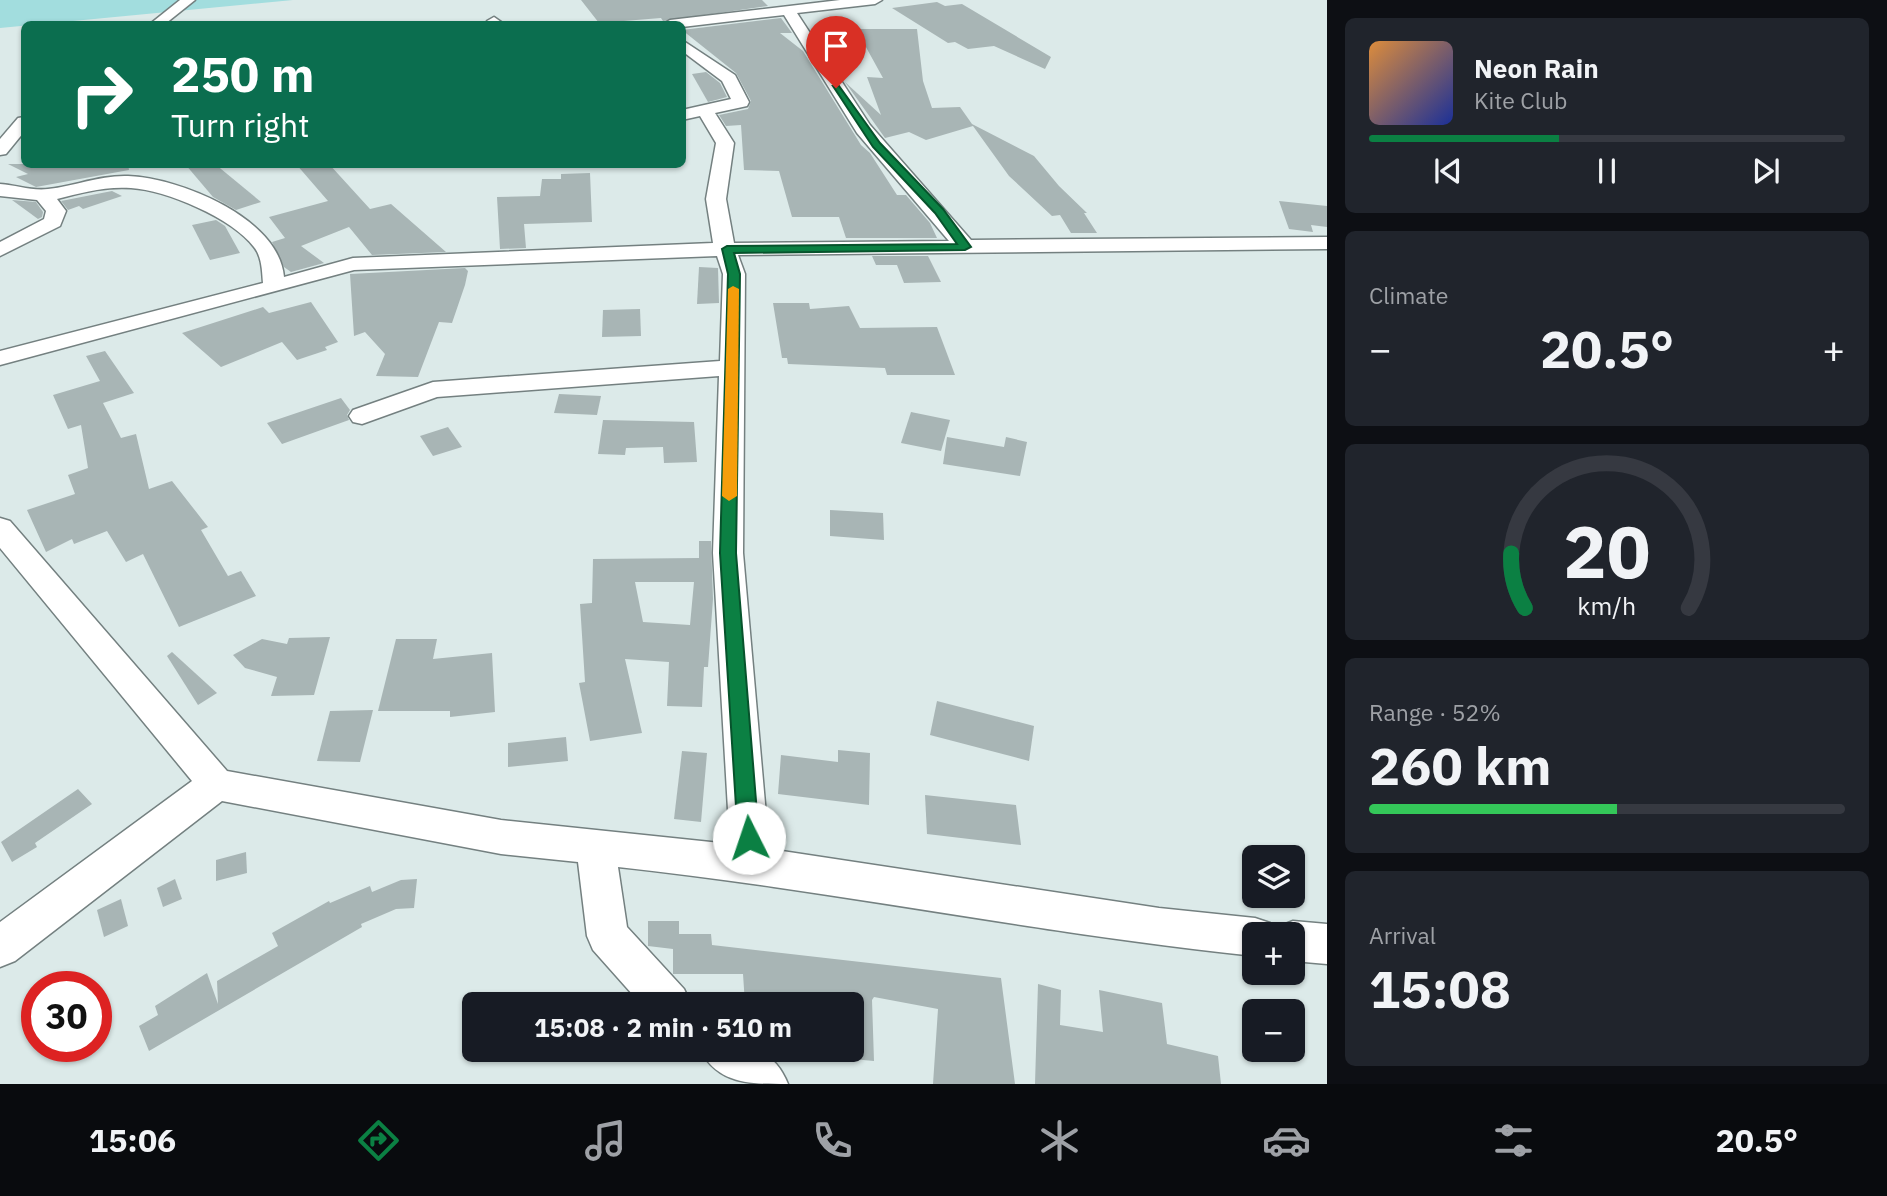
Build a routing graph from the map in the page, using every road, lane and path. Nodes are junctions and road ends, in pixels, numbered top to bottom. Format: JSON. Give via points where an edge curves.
{"nodes":[{"id":1,"x":188,"y":0,"type":"edge"},
{"id":2,"x":875,"y":0,"type":"edge"},
{"id":3,"x":787,"y":9,"type":"junction"},
{"id":4,"x":161,"y":21,"type":"edge"},
{"id":5,"x":686,"y":22,"type":"edge"},
{"id":6,"x":686,"y":47,"type":"edge"},
{"id":7,"x":706,"y":112,"type":"junction"},
{"id":8,"x":686,"y":114,"type":"edge"},
{"id":9,"x":21,"y":126,"type":"edge"},
{"id":10,"x":0,"y":150,"type":"edge"},
{"id":11,"x":0,"y":190,"type":"edge"},
{"id":12,"x":43,"y":195,"type":"junction"},
{"id":13,"x":1327,"y":243,"type":"edge"},
{"id":14,"x":965,"y":247,"type":"junction"},
{"id":15,"x":727,"y":249,"type":"junction"},
{"id":16,"x":0,"y":250,"type":"edge"},
{"id":17,"x":274,"y":287,"type":"junction"},
{"id":18,"x":0,"y":358,"type":"edge"},
{"id":19,"x":732,"y":369,"type":"junction"},
{"id":20,"x":362,"y":416,"type":"dead end"},
{"id":21,"x":0,"y":528,"type":"edge"},
{"id":22,"x":216,"y":784,"type":"junction"},
{"id":23,"x":596,"y":848,"type":"junction"},
{"id":24,"x":751,"y":864,"type":"junction"},
{"id":25,"x":1242,"y":936,"type":"edge"},
{"id":26,"x":1305,"y":942,"type":"edge"},
{"id":27,"x":1327,"y":944,"type":"edge"},
{"id":28,"x":0,"y":947,"type":"edge"},
{"id":29,"x":658,"y":992,"type":"edge"},
{"id":30,"x":738,"y":1062,"type":"edge"},
{"id":31,"x":765,"y":1084,"type":"edge"}],
"edges":[{"from":1,"to":4,"type":"street"},
{"from":2,"to":3,"type":"street"},
{"from":3,"to":5,"type":"street"},
{"from":3,"to":14,"type":"street","via":[[876,145],[939,211]]},
{"from":6,"to":7,"type":"street","via":[[729,78],[741,102]]},
{"from":7,"to":8,"type":"street"},
{"from":7,"to":15,"type":"street","via":[[724,143],[716,199]]},
{"from":9,"to":10,"type":"street"},
{"from":11,"to":12,"type":"street"},
{"from":12,"to":16,"type":"street","via":[[56,211],[53,222]]},
{"from":12,"to":17,"type":"street","via":[[114,183],[170,187],[189,194],[250,231],[271,254]]},
{"from":13,"to":14,"type":"street"},
{"from":14,"to":15,"type":"street"},
{"from":15,"to":17,"type":"street","via":[[353,264]]},
{"from":15,"to":19,"type":"street","via":[[734,274]]},
{"from":17,"to":18,"type":"street"},
{"from":19,"to":20,"type":"street","via":[[433,390]]},
{"from":19,"to":24,"type":"street","via":[[728,553]]},
{"from":21,"to":22,"type":"street"},
{"from":22,"to":23,"type":"street","via":[[487,835]]},
{"from":22,"to":28,"type":"street"},
{"from":23,"to":24,"type":"street"},
{"from":23,"to":29,"type":"street","via":[[608,936]]},
{"from":24,"to":25,"type":"street","via":[[1158,927]]},
{"from":26,"to":27,"type":"street"},
{"from":30,"to":31,"type":"street"}]}
